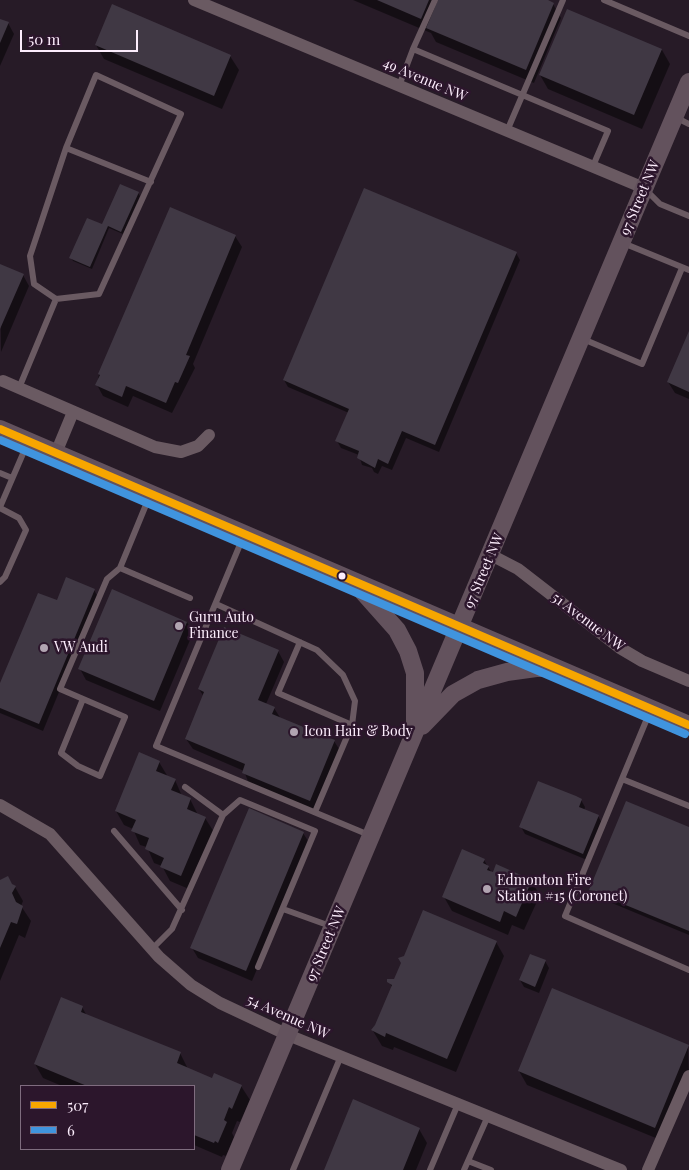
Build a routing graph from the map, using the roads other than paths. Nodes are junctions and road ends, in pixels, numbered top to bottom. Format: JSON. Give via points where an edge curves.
{"nodes":[{"id":1,"x":194,"y":0,"type":"edge"},
{"id":2,"x":435,"y":0,"type":"edge"},
{"id":3,"x":563,"y":0,"type":"edge"},
{"id":4,"x":604,"y":0,"type":"edge"},
{"id":5,"x":689,"y":36,"type":"edge"},
{"id":6,"x":413,"y":49,"type":"junction"},
{"id":7,"x":689,"y":82,"type":"edge"},
{"id":8,"x":399,"y":86,"type":"junction"},
{"id":9,"x":522,"y":95,"type":"junction"},
{"id":10,"x":682,"y":120,"type":"edge"},
{"id":11,"x":507,"y":131,"type":"junction"},
{"id":12,"x":66,"y":148,"type":"junction"},
{"id":13,"x":593,"y":166,"type":"junction"},
{"id":14,"x":151,"y":182,"type":"junction"},
{"id":15,"x":644,"y":188,"type":"junction"},
{"id":16,"x":689,"y":216,"type":"edge"},
{"id":17,"x":622,"y":242,"type":"junction"},
{"id":18,"x":686,"y":269,"type":"edge"},
{"id":19,"x":56,"y":299,"type":"junction"},
{"id":20,"x":581,"y":338,"type":"junction"},
{"id":21,"x":3,"y":381,"type":"dead end"},
{"id":22,"x":19,"y":388,"type":"junction"},
{"id":23,"x":73,"y":412,"type":"junction"},
{"id":24,"x":0,"y":429,"type":"edge"},
{"id":25,"x":209,"y":435,"type":"dead end"},
{"id":26,"x":28,"y":441,"type":"junction"},
{"id":27,"x":56,"y":453,"type":"junction"},
{"id":28,"x":0,"y":473,"type":"edge"},
{"id":29,"x":12,"y":478,"type":"junction"},
{"id":30,"x":151,"y":494,"type":"junction"},
{"id":31,"x":0,"y":508,"type":"edge"},
{"id":32,"x":244,"y":533,"type":"junction"},
{"id":33,"x":491,"y":555,"type":"junction"},
{"id":34,"x":120,"y":568,"type":"junction"},
{"id":35,"x":353,"y":581,"type":"junction"},
{"id":36,"x":0,"y":582,"type":"edge"},
{"id":37,"x":190,"y":598,"type":"dead end"},
{"id":38,"x":216,"y":604,"type":"junction"},
{"id":39,"x":460,"y":626,"type":"junction"},
{"id":40,"x":300,"y":642,"type":"junction"},
{"id":41,"x":557,"y":668,"type":"junction"},
{"id":42,"x":689,"y":681,"type":"edge"},
{"id":43,"x":83,"y":699,"type":"junction"},
{"id":44,"x":651,"y":709,"type":"junction"},
{"id":45,"x":352,"y":725,"type":"junction"},
{"id":46,"x":689,"y":725,"type":"edge"},
{"id":47,"x":415,"y":734,"type":"junction"},
{"id":48,"x":622,"y":779,"type":"junction"},
{"id":49,"x":185,"y":787,"type":"dead end"},
{"id":50,"x":0,"y":805,"type":"edge"},
{"id":51,"x":689,"y":806,"type":"edge"},
{"id":52,"x":315,"y":812,"type":"junction"},
{"id":53,"x":222,"y":815,"type":"junction"},
{"id":54,"x":114,"y":831,"type":"dead end"},
{"id":55,"x":371,"y":836,"type":"junction"},
{"id":56,"x":283,"y":909,"type":"junction"},
{"id":57,"x":182,"y":910,"type":"junction"},
{"id":58,"x":334,"y":927,"type":"junction"},
{"id":59,"x":152,"y":949,"type":"junction"},
{"id":60,"x":258,"y":967,"type":"dead end"},
{"id":61,"x":689,"y":970,"type":"edge"},
{"id":62,"x":288,"y":1035,"type":"junction"},
{"id":63,"x":341,"y":1056,"type":"junction"},
{"id":64,"x":689,"y":1076,"type":"edge"},
{"id":65,"x":458,"y":1104,"type":"junction"},
{"id":66,"x":488,"y":1116,"type":"junction"},
{"id":67,"x":468,"y":1161,"type":"junction"},
{"id":68,"x":230,"y":1170,"type":"edge"},
{"id":69,"x":293,"y":1170,"type":"edge"},
{"id":70,"x":430,"y":1170,"type":"edge"},
{"id":71,"x":464,"y":1170,"type":"edge"},
{"id":72,"x":490,"y":1170,"type":"edge"},
{"id":73,"x":621,"y":1170,"type":"edge"},
{"id":74,"x":648,"y":1170,"type":"edge"}],
"edges":[{"from":1,"to":8,"type":"street","name":"49 Avenue NW"},
{"from":2,"to":6,"type":"lane"},
{"from":3,"to":9,"type":"lane"},
{"from":4,"to":5,"type":"lane"},
{"from":6,"to":8,"type":"lane"},
{"from":6,"to":9,"type":"lane"},
{"from":7,"to":10,"type":"street","name":"97 Street NW"},
{"from":8,"to":11,"type":"street","name":"49 Avenue NW"},
{"from":9,"to":11,"type":"lane"},
{"from":9,"to":13,"type":"lane","via":[[608,130]]},
{"from":10,"to":15,"type":"street","name":"97 Street NW"},
{"from":11,"to":13,"type":"street","name":"49 Avenue NW"},
{"from":12,"to":14,"type":"lane"},
{"from":12,"to":14,"type":"lane","via":[[96,76],[181,114]]},
{"from":12,"to":19,"type":"lane","via":[[30,256],[34,284]]},
{"from":13,"to":15,"type":"street","name":"49 Avenue NW"},
{"from":14,"to":19,"type":"lane","via":[[99,294]]},
{"from":15,"to":16,"type":"lane","via":[[660,204]]},
{"from":15,"to":17,"type":"street","name":"97 Street NW"},
{"from":17,"to":18,"type":"lane"},
{"from":17,"to":20,"type":"street","name":"97 Street NW"},
{"from":18,"to":20,"type":"lane","via":[[642,364]]},
{"from":19,"to":22,"type":"lane"},
{"from":20,"to":33,"type":"street","name":"97 Street NW"},
{"from":21,"to":22,"type":"street"},
{"from":22,"to":23,"type":"street"},
{"from":23,"to":25,"type":"street","via":[[155,447],[180,452],[198,446]]},
{"from":23,"to":27,"type":"street"},
{"from":24,"to":26,"type":"street"},
{"from":26,"to":27,"type":"street"},
{"from":26,"to":29,"type":"lane"},
{"from":27,"to":30,"type":"street"},
{"from":28,"to":29,"type":"lane"},
{"from":29,"to":31,"type":"lane"},
{"from":30,"to":32,"type":"street"},
{"from":30,"to":34,"type":"lane"},
{"from":31,"to":36,"type":"lane","via":[[18,518],[26,530]]},
{"from":32,"to":35,"type":"street"},
{"from":32,"to":38,"type":"lane"},
{"from":33,"to":39,"type":"street","name":"97 Street NW"},
{"from":33,"to":42,"type":"street","name":"51 Avenue NW","via":[[518,569],[620,648]]},
{"from":34,"to":37,"type":"lane"},
{"from":34,"to":43,"type":"lane","via":[[107,578],[60,689]]},
{"from":35,"to":39,"type":"street"},
{"from":35,"to":47,"type":"street","via":[[397,630],[408,651],[415,673]]},
{"from":38,"to":40,"type":"lane"},
{"from":38,"to":52,"type":"lane","via":[[156,746]]},
{"from":39,"to":41,"type":"street"},
{"from":39,"to":47,"type":"street","name":"97 Street NW"},
{"from":40,"to":45,"type":"lane","via":[[317,650],[343,675],[355,701]]},
{"from":40,"to":45,"type":"lane","via":[[278,693]]},
{"from":41,"to":44,"type":"street"},
{"from":41,"to":47,"type":"street","via":[[536,668],[478,680],[453,694]]},
{"from":43,"to":43,"type":"lane","via":[[125,717],[100,776],[78,766],[61,753]]},
{"from":44,"to":46,"type":"street"},
{"from":44,"to":48,"type":"lane"},
{"from":45,"to":52,"type":"lane"},
{"from":47,"to":55,"type":"street","name":"97 Street NW"},
{"from":48,"to":51,"type":"lane"},
{"from":48,"to":61,"type":"lane","via":[[565,916]]},
{"from":49,"to":53,"type":"lane"},
{"from":50,"to":59,"type":"street","name":"54 Avenue NW","via":[[50,834]]},
{"from":52,"to":55,"type":"lane"},
{"from":53,"to":56,"type":"lane","via":[[240,800],[315,832]]},
{"from":53,"to":57,"type":"lane"},
{"from":54,"to":57,"type":"lane"},
{"from":55,"to":58,"type":"street","name":"97 Street NW"},
{"from":56,"to":58,"type":"lane"},
{"from":56,"to":60,"type":"lane"},
{"from":57,"to":59,"type":"lane","via":[[172,930]]},
{"from":58,"to":62,"type":"street","name":"97 Street NW"},
{"from":59,"to":62,"type":"street","name":"54 Avenue NW","via":[[190,985]]},
{"from":62,"to":63,"type":"street","name":"54 Avenue NW"},
{"from":62,"to":68,"type":"street","name":"97 Street NW"},
{"from":63,"to":65,"type":"street","name":"54 Avenue NW"},
{"from":63,"to":69,"type":"lane"},
{"from":64,"to":74,"type":"street"},
{"from":65,"to":66,"type":"street","name":"54 Avenue NW"},
{"from":65,"to":70,"type":"lane"},
{"from":66,"to":67,"type":"lane"},
{"from":66,"to":73,"type":"street","name":"54 Avenue NW"},
{"from":67,"to":71,"type":"lane"},
{"from":67,"to":72,"type":"lane"}]}
